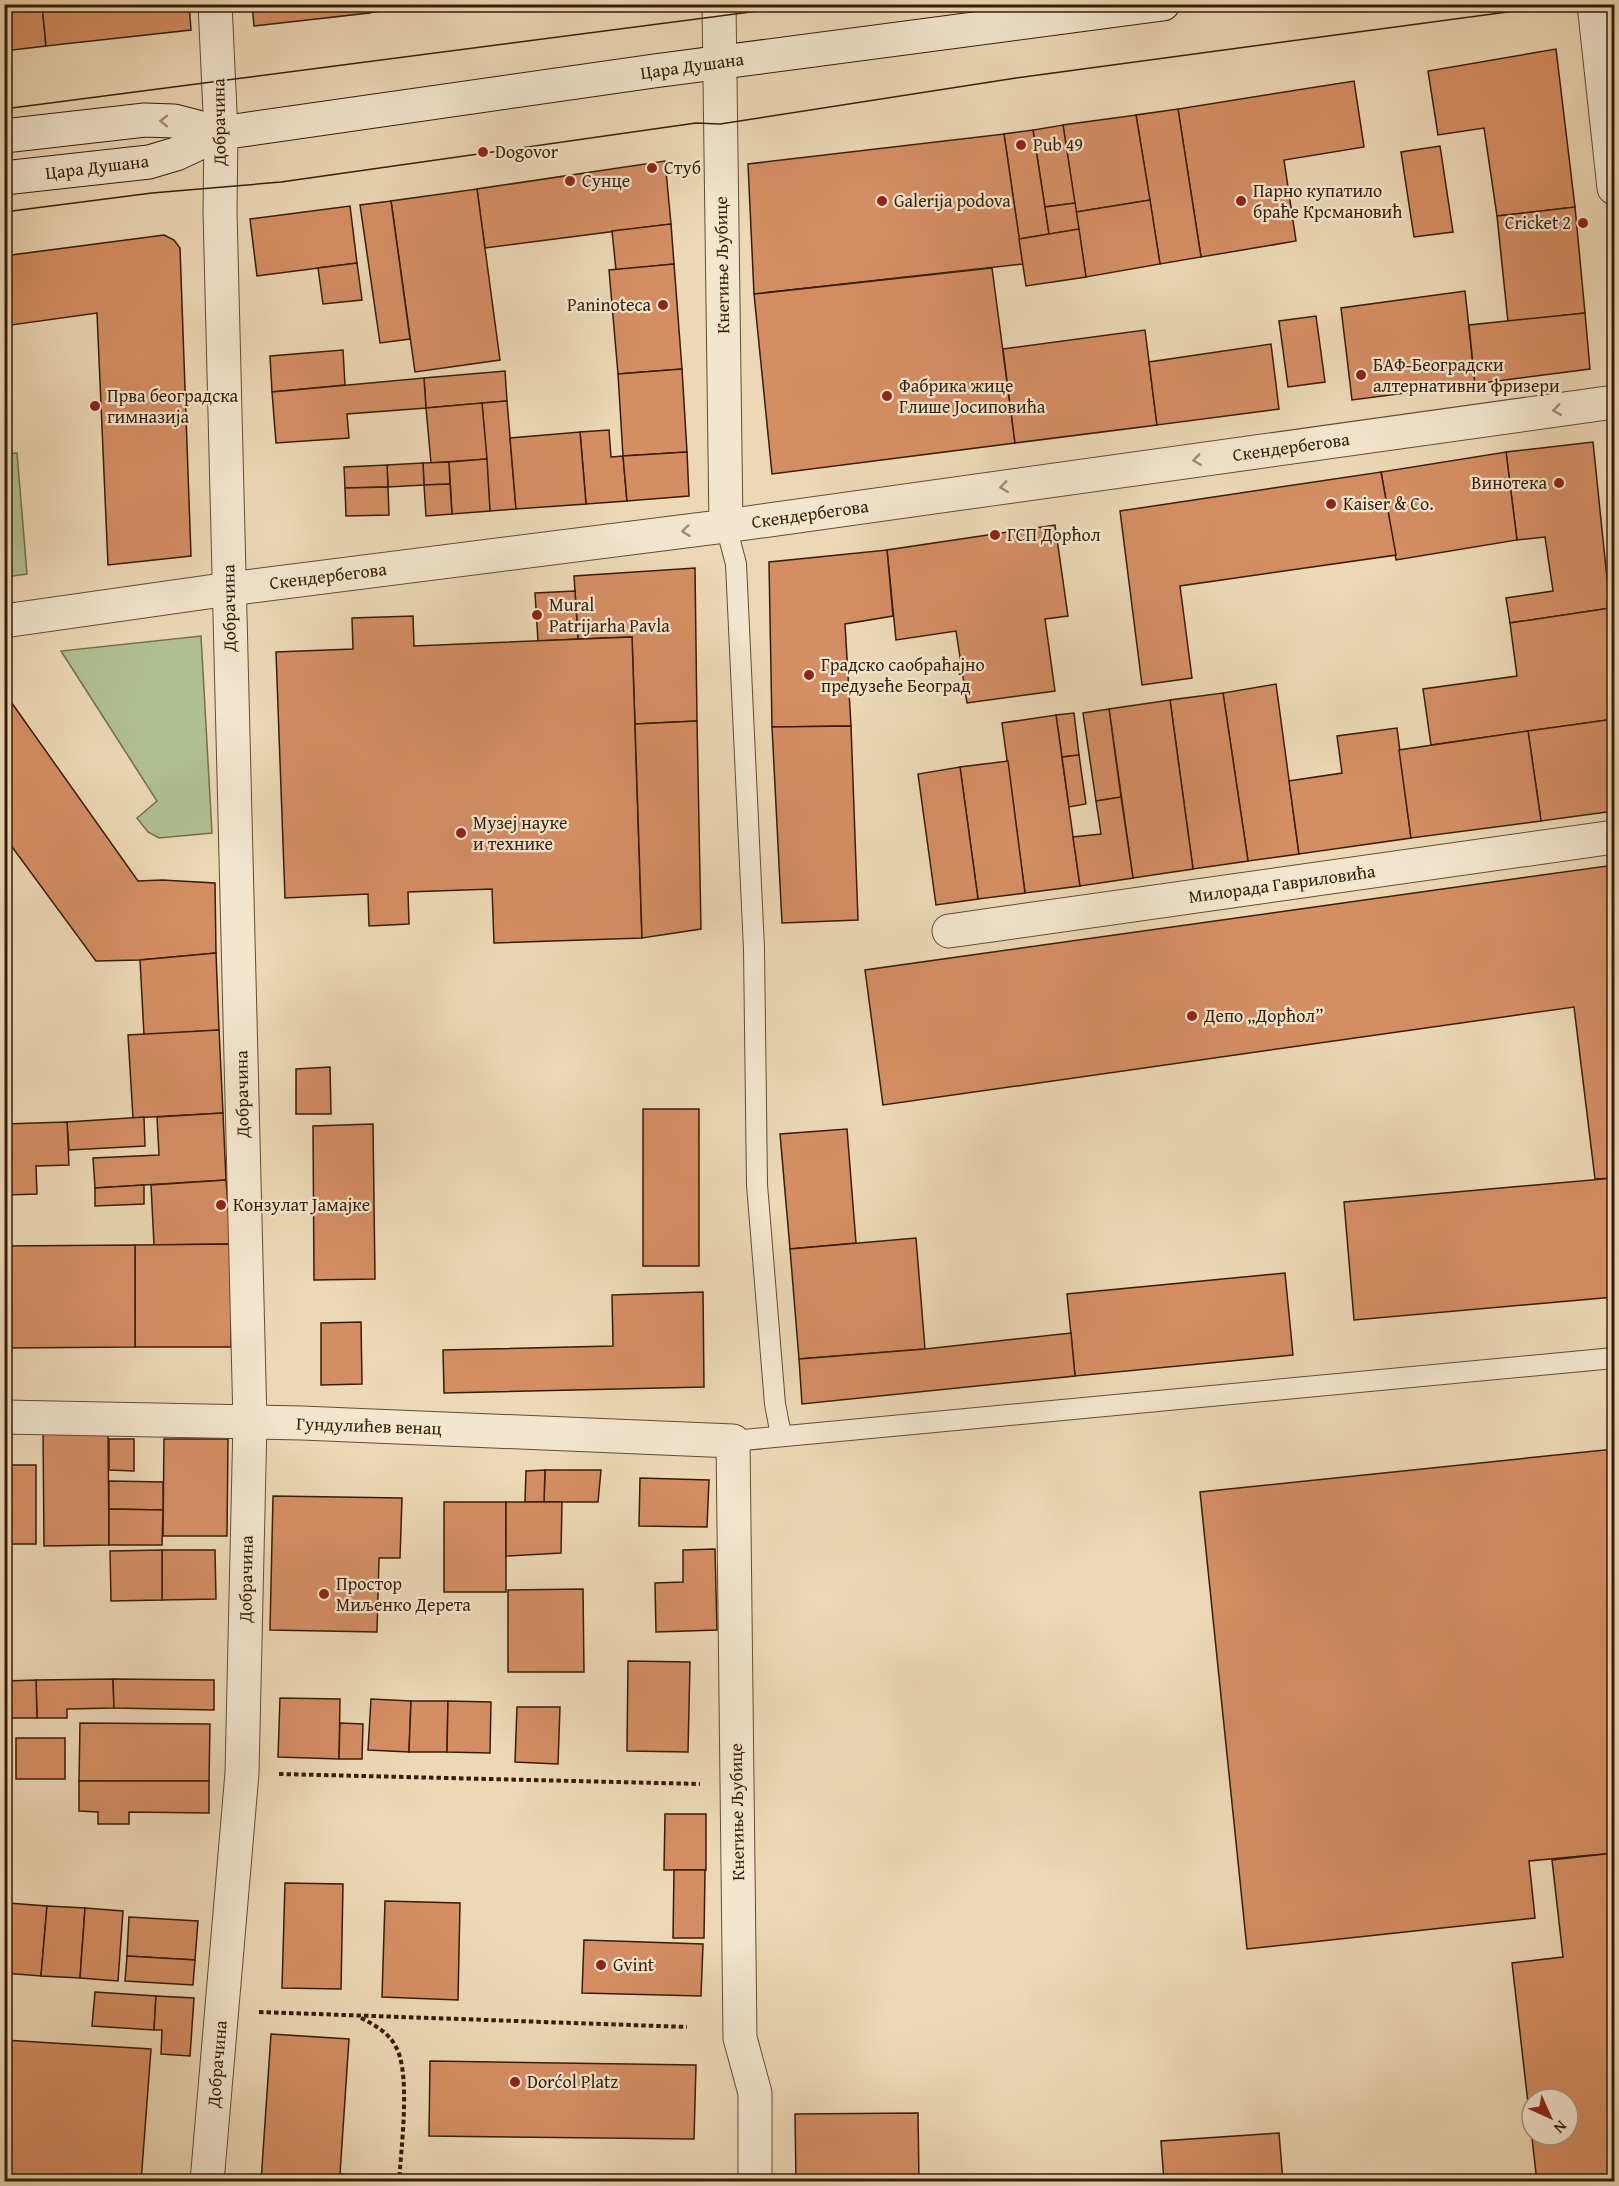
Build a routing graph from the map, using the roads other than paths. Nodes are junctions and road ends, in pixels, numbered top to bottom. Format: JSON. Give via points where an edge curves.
{"nodes":[{"id":1,"x":215,"y":4,"type":"edge"},
{"id":2,"x":719,"y":4,"type":"edge"},
{"id":3,"x":1163,"y":4,"type":"edge"},
{"id":4,"x":1594,"y":4,"type":"edge"},
{"id":5,"x":719,"y":63,"type":"junction"},
{"id":6,"x":221,"y":133,"type":"junction"},
{"id":7,"x":4,"y":136,"type":"edge"},
{"id":8,"x":4,"y":178,"type":"edge"},
{"id":9,"x":1614,"y":188,"type":"edge"},
{"id":10,"x":1614,"y":402,"type":"edge"},
{"id":11,"x":726,"y":526,"type":"junction"},
{"id":12,"x":229,"y":589,"type":"junction"},
{"id":13,"x":4,"y":621,"type":"edge"},
{"id":14,"x":1614,"y":837,"type":"edge"},
{"id":15,"x":949,"y":931,"type":"dead end"},
{"id":16,"x":1614,"y":1358,"type":"edge"},
{"id":17,"x":4,"y":1417,"type":"edge"},
{"id":18,"x":250,"y":1422,"type":"junction"},
{"id":19,"x":781,"y":1435,"type":"junction"},
{"id":20,"x":734,"y":1441,"type":"junction"},
{"id":21,"x":207,"y":2181,"type":"edge"},
{"id":22,"x":756,"y":2181,"type":"edge"}],
"edges":[{"from":1,"to":6,"type":"street","name":"Добрачина"},
{"from":2,"to":5,"type":"street","name":"Кнегиње Љубице"},
{"from":3,"to":5,"type":"street","name":"Цара Душана"},
{"from":4,"to":9,"type":"street"},
{"from":5,"to":6,"type":"street","name":"Цара Душана"},
{"from":5,"to":11,"type":"street","name":"Кнегиње Љубице"},
{"from":6,"to":7,"type":"street","name":"Цара Душана","one_way":true,"via":[[174,121],[145,120]]},
{"from":6,"to":8,"type":"street","name":"Цара Душана","via":[[149,162]]},
{"from":6,"to":12,"type":"street","name":"Добрачина"},
{"from":10,"to":11,"type":"street","name":"Скендербегова","one_way":true},
{"from":11,"to":12,"type":"street","name":"Скендербегова","one_way":true},
{"from":11,"to":19,"type":"lane","via":[[736,564],[754,949],[757,1185],[775,1404]]},
{"from":12,"to":13,"type":"street","name":"Скендербегова"},
{"from":12,"to":18,"type":"street","name":"Добрачина"},
{"from":14,"to":15,"type":"street","name":"Милорада Гавриловића"},
{"from":16,"to":19,"type":"lane"},
{"from":17,"to":18,"type":"street","name":"Гундулићев венац"},
{"from":18,"to":20,"type":"street","name":"Гундулићев венац"},
{"from":18,"to":21,"type":"street","name":"Добрачина","via":[[242,1773]]},
{"from":19,"to":20,"type":"lane"},
{"from":20,"to":22,"type":"street","name":"Кнегиње Љубице","via":[[740,2038],[755,2092]]}]}
